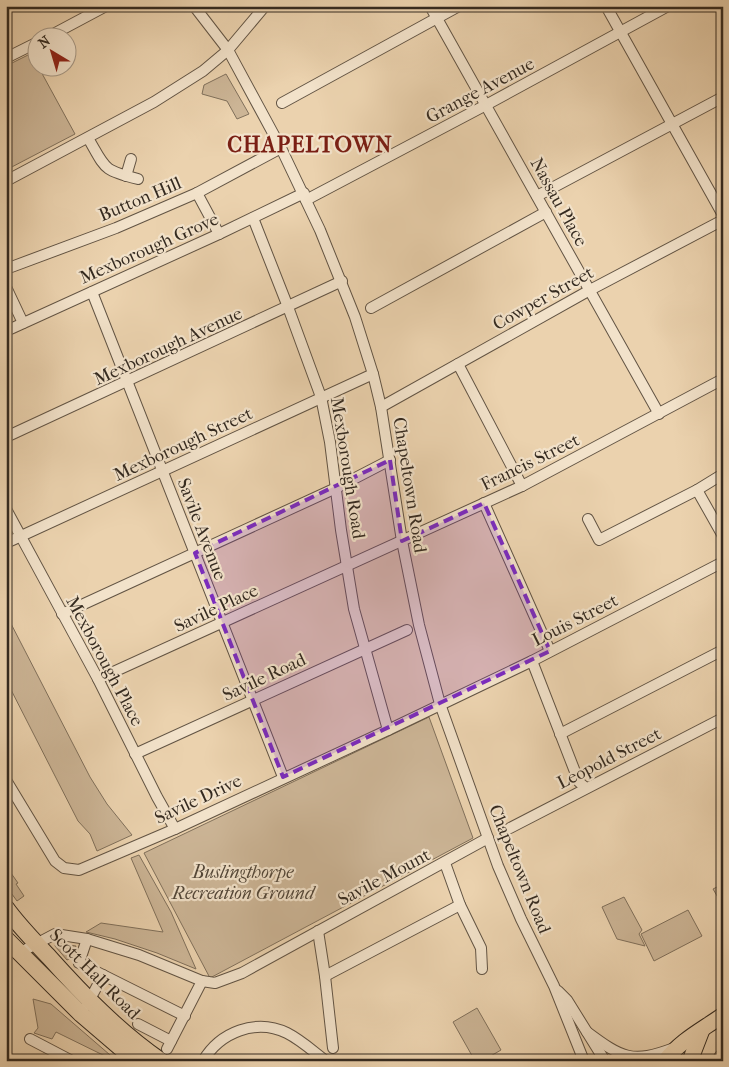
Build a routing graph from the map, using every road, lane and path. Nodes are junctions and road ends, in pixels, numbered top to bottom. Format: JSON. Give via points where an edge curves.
{"nodes":[{"id":1,"x":106,"y":6,"type":"edge"},
{"id":2,"x":194,"y":6,"type":"edge"},
{"id":3,"x":265,"y":6,"type":"edge"},
{"id":4,"x":430,"y":6,"type":"edge"},
{"id":5,"x":459,"y":6,"type":"edge"},
{"id":6,"x":606,"y":6,"type":"edge"},
{"id":7,"x":668,"y":6,"type":"edge"},
{"id":8,"x":437,"y":18,"type":"junction"},
{"id":9,"x":65,"y":28,"type":"edge"},
{"id":10,"x":620,"y":32,"type":"junction"},
{"id":11,"x":28,"y":47,"type":"edge"},
{"id":12,"x":228,"y":50,"type":"junction"},
{"id":13,"x":6,"y":58,"type":"edge"},
{"id":14,"x":723,"y":97,"type":"edge"},
{"id":15,"x":282,"y":103,"type":"dead end"},
{"id":16,"x":486,"y":105,"type":"junction"},
{"id":17,"x":672,"y":124,"type":"junction"},
{"id":18,"x":88,"y":138,"type":"junction"},
{"id":19,"x":281,"y":148,"type":"junction"},
{"id":20,"x":132,"y":159,"type":"dead end"},
{"id":21,"x":126,"y":176,"type":"junction"},
{"id":22,"x":138,"y":179,"type":"dead end"},
{"id":23,"x":6,"y":181,"type":"edge"},
{"id":24,"x":197,"y":193,"type":"junction"},
{"id":25,"x":305,"y":196,"type":"junction"},
{"id":26,"x":537,"y":196,"type":"junction"},
{"id":27,"x":546,"y":212,"type":"junction"},
{"id":28,"x":723,"y":215,"type":"edge"},
{"id":29,"x":253,"y":218,"type":"junction"},
{"id":30,"x":723,"y":220,"type":"edge"},
{"id":31,"x":219,"y":234,"type":"junction"},
{"id":32,"x":6,"y":269,"type":"edge"},
{"id":33,"x":342,"y":282,"type":"junction"},
{"id":34,"x":6,"y":287,"type":"edge"},
{"id":35,"x":590,"y":290,"type":"junction"},
{"id":36,"x":92,"y":292,"type":"junction"},
{"id":37,"x":288,"y":308,"type":"junction"},
{"id":38,"x":371,"y":308,"type":"dead end"},
{"id":39,"x":23,"y":323,"type":"junction"},
{"id":40,"x":6,"y":331,"type":"edge"},
{"id":41,"x":458,"y":364,"type":"junction"},
{"id":42,"x":373,"y":374,"type":"junction"},
{"id":43,"x":723,"y":379,"type":"edge"},
{"id":44,"x":128,"y":382,"type":"junction"},
{"id":45,"x":321,"y":397,"type":"junction"},
{"id":46,"x":381,"y":406,"type":"junction"},
{"id":47,"x":659,"y":414,"type":"junction"},
{"id":48,"x":6,"y":437,"type":"edge"},
{"id":49,"x":390,"y":460,"type":"junction"},
{"id":50,"x":162,"y":472,"type":"junction"},
{"id":51,"x":723,"y":474,"type":"edge"},
{"id":52,"x":522,"y":486,"type":"junction"},
{"id":53,"x":336,"y":488,"type":"junction"},
{"id":54,"x":697,"y":490,"type":"junction"},
{"id":55,"x":484,"y":503,"type":"junction"},
{"id":56,"x":6,"y":508,"type":"edge"},
{"id":57,"x":588,"y":519,"type":"dead end"},
{"id":58,"x":20,"y":536,"type":"junction"},
{"id":59,"x":723,"y":536,"type":"edge"},
{"id":60,"x":402,"y":541,"type":"junction"},
{"id":61,"x":6,"y":543,"type":"edge"},
{"id":62,"x":196,"y":554,"type":"junction"},
{"id":63,"x":723,"y":562,"type":"edge"},
{"id":64,"x":346,"y":565,"type":"junction"},
{"id":65,"x":62,"y":614,"type":"junction"},
{"id":66,"x":222,"y":624,"type":"junction"},
{"id":67,"x":412,"y":628,"type":"junction"},
{"id":68,"x":364,"y":648,"type":"junction"},
{"id":69,"x":723,"y":650,"type":"edge"},
{"id":70,"x":550,"y":651,"type":"junction"},
{"id":71,"x":532,"y":661,"type":"junction"},
{"id":72,"x":98,"y":679,"type":"junction"},
{"id":73,"x":253,"y":700,"type":"junction"},
{"id":74,"x":440,"y":704,"type":"junction"},
{"id":75,"x":723,"y":718,"type":"edge"},
{"id":76,"x":388,"y":730,"type":"junction"},
{"id":77,"x":560,"y":734,"type":"junction"},
{"id":78,"x":136,"y":754,"type":"junction"},
{"id":79,"x":283,"y":778,"type":"junction"},
{"id":80,"x":6,"y":780,"type":"edge"},
{"id":81,"x":586,"y":788,"type":"junction"},
{"id":82,"x":510,"y":828,"type":"dead end"},
{"id":83,"x":175,"y":829,"type":"junction"},
{"id":84,"x":488,"y":838,"type":"junction"},
{"id":85,"x":445,"y":863,"type":"junction"},
{"id":86,"x":460,"y":905,"type":"junction"},
{"id":87,"x":8,"y":912,"type":"edge"},
{"id":88,"x":318,"y":932,"type":"junction"},
{"id":89,"x":6,"y":939,"type":"edge"},
{"id":90,"x":87,"y":939,"type":"junction"},
{"id":91,"x":37,"y":944,"type":"junction"},
{"id":92,"x":20,"y":953,"type":"junction"},
{"id":93,"x":482,"y":969,"type":"dead end"},
{"id":94,"x":103,"y":975,"type":"junction"},
{"id":95,"x":325,"y":976,"type":"junction"},
{"id":96,"x":202,"y":981,"type":"junction"},
{"id":97,"x":554,"y":986,"type":"junction"},
{"id":98,"x":85,"y":1007,"type":"junction"},
{"id":99,"x":723,"y":1015,"type":"edge"},
{"id":100,"x":184,"y":1016,"type":"junction"},
{"id":101,"x":138,"y":1024,"type":"dead end"},
{"id":102,"x":702,"y":1030,"type":"junction"},
{"id":103,"x":586,"y":1032,"type":"junction"},
{"id":104,"x":30,"y":1039,"type":"dead end"},
{"id":105,"x":333,"y":1048,"type":"dead end"},
{"id":106,"x":675,"y":1048,"type":"junction"},
{"id":107,"x":167,"y":1050,"type":"edge"},
{"id":108,"x":72,"y":1061,"type":"edge"},
{"id":109,"x":136,"y":1061,"type":"edge"},
{"id":110,"x":202,"y":1061,"type":"edge"},
{"id":111,"x":326,"y":1061,"type":"edge"},
{"id":112,"x":584,"y":1061,"type":"edge"},
{"id":113,"x":605,"y":1061,"type":"edge"},
{"id":114,"x":665,"y":1061,"type":"edge"},
{"id":115,"x":690,"y":1061,"type":"edge"}],
"edges":[{"from":1,"to":9,"type":"street"},
{"from":2,"to":12,"type":"street","name":"Chapeltown Road"},
{"from":3,"to":12,"type":"street"},
{"from":4,"to":8,"type":"street","name":"Nassau Place"},
{"from":5,"to":8,"type":"street"},
{"from":6,"to":10,"type":"street"},
{"from":7,"to":10,"type":"street","name":"Grange Avenue"},
{"from":8,"to":15,"type":"street"},
{"from":8,"to":16,"type":"street","name":"Nassau Place"},
{"from":10,"to":16,"type":"street","name":"Grange Avenue"},
{"from":10,"to":17,"type":"street"},
{"from":11,"to":13,"type":"street"},
{"from":12,"to":18,"type":"street","via":[[197,75]]},
{"from":12,"to":19,"type":"street","name":"Chapeltown Road"},
{"from":14,"to":17,"type":"street"},
{"from":16,"to":25,"type":"street","name":"Grange Avenue"},
{"from":16,"to":26,"type":"street","name":"Nassau Place"},
{"from":17,"to":26,"type":"street"},
{"from":17,"to":28,"type":"street"},
{"from":18,"to":21,"type":"street","via":[[104,168]]},
{"from":18,"to":23,"type":"street"},
{"from":19,"to":24,"type":"street","name":"Button Hill"},
{"from":19,"to":25,"type":"street","name":"Chapeltown Road"},
{"from":20,"to":21,"type":"street"},
{"from":21,"to":22,"type":"street"},
{"from":24,"to":31,"type":"street"},
{"from":24,"to":32,"type":"street","name":"Button Hill","via":[[116,228]]},
{"from":25,"to":29,"type":"street","name":"Mexborough Grove"},
{"from":25,"to":33,"type":"street","name":"Chapeltown Road"},
{"from":26,"to":27,"type":"street","name":"Nassau Place"},
{"from":27,"to":35,"type":"street","name":"Nassau Place"},
{"from":27,"to":38,"type":"street"},
{"from":29,"to":31,"type":"street","name":"Mexborough Grove"},
{"from":29,"to":37,"type":"street","name":"Mexborough Road"},
{"from":30,"to":35,"type":"street","name":"Cowper Street"},
{"from":31,"to":36,"type":"street","name":"Mexborough Grove"},
{"from":33,"to":37,"type":"street","name":"Mexborough Avenue"},
{"from":33,"to":42,"type":"street","name":"Chapeltown Road"},
{"from":34,"to":39,"type":"street"},
{"from":35,"to":41,"type":"street","name":"Cowper Street"},
{"from":35,"to":47,"type":"street","name":"Nassau Place"},
{"from":36,"to":39,"type":"street","name":"Mexborough Grove"},
{"from":36,"to":44,"type":"street","name":"Savile Avenue"},
{"from":37,"to":44,"type":"street","name":"Mexborough Avenue"},
{"from":37,"to":45,"type":"street","name":"Mexborough Road"},
{"from":39,"to":40,"type":"street","name":"Mexborough Grove"},
{"from":41,"to":46,"type":"street","name":"Cowper Street"},
{"from":41,"to":52,"type":"street"},
{"from":42,"to":45,"type":"street","name":"Mexborough Street"},
{"from":42,"to":46,"type":"street","name":"Chapeltown Road"},
{"from":43,"to":47,"type":"street","name":"Francis Street"},
{"from":44,"to":48,"type":"street","name":"Mexborough Avenue"},
{"from":44,"to":50,"type":"street","name":"Savile Avenue"},
{"from":45,"to":50,"type":"street","name":"Mexborough Street"},
{"from":45,"to":53,"type":"street","name":"Mexborough Road"},
{"from":46,"to":49,"type":"street","name":"Chapeltown Road"},
{"from":47,"to":52,"type":"street","name":"Francis Street"},
{"from":49,"to":53,"type":"street"},
{"from":49,"to":60,"type":"street","name":"Chapeltown Road"},
{"from":50,"to":58,"type":"street","name":"Mexborough Street"},
{"from":50,"to":62,"type":"street","name":"Savile Avenue"},
{"from":51,"to":54,"type":"street"},
{"from":52,"to":55,"type":"street","name":"Francis Street"},
{"from":53,"to":62,"type":"street"},
{"from":53,"to":64,"type":"street","name":"Mexborough Road"},
{"from":54,"to":57,"type":"street","via":[[599,540]]},
{"from":54,"to":59,"type":"street"},
{"from":55,"to":60,"type":"street","name":"Francis Street"},
{"from":55,"to":70,"type":"street"},
{"from":56,"to":58,"type":"street","name":"Mexborough Place"},
{"from":58,"to":61,"type":"street","name":"Mexborough Street"},
{"from":58,"to":65,"type":"street","name":"Mexborough Place"},
{"from":60,"to":64,"type":"street","name":"Francis Street"},
{"from":60,"to":67,"type":"street","name":"Chapeltown Road"},
{"from":62,"to":65,"type":"street"},
{"from":62,"to":66,"type":"street","name":"Savile Avenue"},
{"from":63,"to":70,"type":"street","name":"Louis Street"},
{"from":64,"to":66,"type":"street","name":"Savile Place"},
{"from":64,"to":68,"type":"street","name":"Mexborough Road"},
{"from":65,"to":72,"type":"street","name":"Mexborough Place"},
{"from":66,"to":72,"type":"street","name":"Savile Place"},
{"from":66,"to":73,"type":"street","name":"Savile Avenue"},
{"from":67,"to":68,"type":"street","name":"Savile Road"},
{"from":67,"to":74,"type":"street","name":"Chapeltown Road"},
{"from":68,"to":73,"type":"street","name":"Savile Road"},
{"from":68,"to":76,"type":"street","name":"Mexborough Road"},
{"from":69,"to":77,"type":"street"},
{"from":70,"to":71,"type":"street","name":"Louis Street"},
{"from":71,"to":74,"type":"street","name":"Louis Street"},
{"from":71,"to":77,"type":"street"},
{"from":72,"to":78,"type":"street","name":"Mexborough Place"},
{"from":73,"to":78,"type":"street","name":"Savile Road"},
{"from":73,"to":79,"type":"street","name":"Savile Avenue"},
{"from":74,"to":76,"type":"street","name":"Savile Drive"},
{"from":74,"to":84,"type":"street","name":"Chapeltown Road"},
{"from":75,"to":81,"type":"street","name":"Leopold Street"},
{"from":76,"to":79,"type":"street","name":"Savile Drive"},
{"from":77,"to":81,"type":"street","via":[[579,782]]},
{"from":78,"to":83,"type":"street","name":"Mexborough Place"},
{"from":79,"to":83,"type":"street","name":"Savile Drive"},
{"from":80,"to":83,"type":"street","name":"Savile Drive","via":[[52,858],[64,868],[79,870]]},
{"from":81,"to":82,"type":"street","name":"Leopold Street"},
{"from":84,"to":85,"type":"street","name":"Savile Mount"},
{"from":84,"to":97,"type":"street","name":"Chapeltown Road","via":[[519,914]]},
{"from":85,"to":86,"type":"street"},
{"from":85,"to":88,"type":"street","name":"Savile Mount"},
{"from":86,"to":93,"type":"street","via":[[481,948]]},
{"from":86,"to":95,"type":"street"},
{"from":87,"to":91,"type":"highway","name":"Scott Hall Road"},
{"from":88,"to":95,"type":"street"},
{"from":88,"to":96,"type":"street","name":"Savile Mount","via":[[242,973],[215,983]]},
{"from":89,"to":92,"type":"highway","name":"Scott Hall Road"},
{"from":90,"to":91,"type":"street","via":[[55,934]]},
{"from":90,"to":94,"type":"street","via":[[79,963]]},
{"from":90,"to":96,"type":"street","via":[[139,955]]},
{"from":91,"to":92,"type":"street"},
{"from":91,"to":98,"type":"highway","name":"Scott Hall Road"},
{"from":92,"to":98,"type":"highway","name":"Scott Hall Road"},
{"from":94,"to":98,"type":"street"},
{"from":94,"to":100,"type":"street"},
{"from":95,"to":105,"type":"street"},
{"from":96,"to":100,"type":"street"},
{"from":97,"to":103,"type":"street","name":"Chapeltown Road","via":[[567,1000]]},
{"from":97,"to":112,"type":"street","name":"Chapeltown Road"},
{"from":98,"to":107,"type":"highway","name":"Scott Hall Road","via":[[122,1031]]},
{"from":98,"to":109,"type":"highway","name":"Scott Hall Road"},
{"from":99,"to":102,"type":"main road"},
{"from":100,"to":107,"type":"street"},
{"from":101,"to":107,"type":"street"},
{"from":102,"to":106,"type":"main road"},
{"from":102,"to":115,"type":"main road"},
{"from":103,"to":106,"type":"street","name":"Chapeltown Road","via":[[620,1055],[635,1058]]},
{"from":103,"to":113,"type":"street","name":"Chapeltown Road"},
{"from":104,"to":108,"type":"street"},
{"from":106,"to":114,"type":"main road"},
{"from":110,"to":111,"type":"street","via":[[216,1043],[232,1032],[250,1027],[269,1027],[287,1033]]}]}
